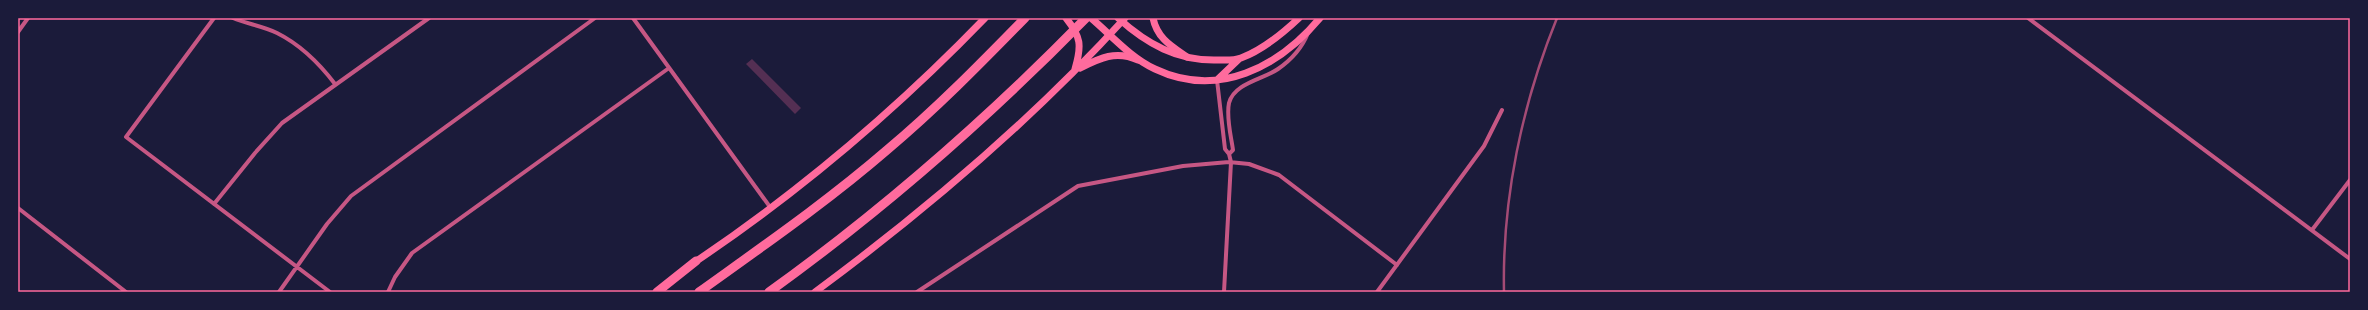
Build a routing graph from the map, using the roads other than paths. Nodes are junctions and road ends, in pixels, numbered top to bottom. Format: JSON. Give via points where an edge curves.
{"nodes":[{"id":1,"x":28,"y":18,"type":"edge"},
{"id":2,"x":214,"y":18,"type":"edge"},
{"id":3,"x":233,"y":18,"type":"edge"},
{"id":4,"x":429,"y":18,"type":"edge"},
{"id":5,"x":595,"y":18,"type":"edge"},
{"id":6,"x":633,"y":18,"type":"edge"},
{"id":7,"x":986,"y":18,"type":"edge"},
{"id":8,"x":1024,"y":18,"type":"edge"},
{"id":9,"x":1066,"y":18,"type":"edge"},
{"id":10,"x":1086,"y":18,"type":"edge"},
{"id":11,"x":1090,"y":18,"type":"edge"},
{"id":12,"x":1153,"y":18,"type":"edge"},
{"id":13,"x":1299,"y":18,"type":"edge"},
{"id":14,"x":1320,"y":18,"type":"edge"},
{"id":15,"x":2028,"y":18,"type":"edge"},
{"id":16,"x":1122,"y":19,"type":"edge"},
{"id":17,"x":1309,"y":31,"type":"junction"},
{"id":18,"x":18,"y":32,"type":"edge"},
{"id":19,"x":1110,"y":34,"type":"junction"},
{"id":20,"x":1188,"y":58,"type":"junction"},
{"id":21,"x":1241,"y":58,"type":"junction"},
{"id":22,"x":1142,"y":62,"type":"junction"},
{"id":23,"x":669,"y":68,"type":"junction"},
{"id":24,"x":1074,"y":71,"type":"junction"},
{"id":25,"x":1217,"y":80,"type":"junction"},
{"id":26,"x":335,"y":84,"type":"junction"},
{"id":27,"x":1502,"y":110,"type":"dead end"},
{"id":28,"x":1230,"y":154,"type":"junction"},
{"id":29,"x":1231,"y":162,"type":"junction"},
{"id":30,"x":2350,"y":180,"type":"edge"},
{"id":31,"x":214,"y":204,"type":"junction"},
{"id":32,"x":18,"y":208,"type":"edge"},
{"id":33,"x":770,"y":208,"type":"junction"},
{"id":34,"x":2312,"y":230,"type":"junction"},
{"id":35,"x":2350,"y":259,"type":"edge"},
{"id":36,"x":696,"y":261,"type":"junction"},
{"id":37,"x":1397,"y":265,"type":"junction"},
{"id":38,"x":296,"y":268,"type":"junction"},
{"id":39,"x":126,"y":292,"type":"edge"},
{"id":40,"x":279,"y":292,"type":"edge"},
{"id":41,"x":330,"y":292,"type":"edge"},
{"id":42,"x":388,"y":292,"type":"edge"},
{"id":43,"x":650,"y":292,"type":"edge"},
{"id":44,"x":658,"y":292,"type":"edge"},
{"id":45,"x":699,"y":292,"type":"edge"},
{"id":46,"x":769,"y":292,"type":"edge"},
{"id":47,"x":815,"y":292,"type":"edge"},
{"id":48,"x":917,"y":292,"type":"edge"},
{"id":49,"x":1224,"y":292,"type":"edge"},
{"id":50,"x":1377,"y":292,"type":"edge"}],
"edges":[{"from":1,"to":18,"type":"street"},
{"from":2,"to":31,"type":"street","via":[[126,137]]},
{"from":3,"to":26,"type":"street","via":[[276,33],[294,43],[312,57]]},
{"from":4,"to":26,"type":"street"},
{"from":5,"to":38,"type":"street","via":[[351,196]]},
{"from":6,"to":23,"type":"street"},
{"from":7,"to":33,"type":"main road","via":[[906,96]]},
{"from":8,"to":45,"type":"highway","via":[[955,90],[887,151],[805,216]]},
{"from":9,"to":24,"type":"main road","via":[[1076,31],[1080,44]]},
{"from":10,"to":46,"type":"highway","via":[[988,115],[819,256]]},
{"from":11,"to":19,"type":"main road"},
{"from":12,"to":20,"type":"main road","via":[[1162,38]]},
{"from":13,"to":21,"type":"main road","via":[[1268,44]]},
{"from":14,"to":17,"type":"main road"},
{"from":15,"to":34,"type":"street"},
{"from":16,"to":19,"type":"main road"},
{"from":16,"to":20,"type":"main road","via":[[1150,43],[1174,55]]},
{"from":17,"to":25,"type":"main road","via":[[1287,52],[1258,69]]},
{"from":17,"to":28,"type":"street","via":[[1303,45],[1279,69],[1242,87],[1232,96],[1228,108],[1233,150]]},
{"from":19,"to":22,"type":"main road"},
{"from":19,"to":24,"type":"main road"},
{"from":20,"to":21,"type":"main road"},
{"from":21,"to":25,"type":"main road"},
{"from":22,"to":24,"type":"main road","via":[[1125,56],[1105,56]]},
{"from":22,"to":25,"type":"main road","via":[[1174,76],[1194,80]]},
{"from":23,"to":33,"type":"street"},
{"from":23,"to":42,"type":"street","via":[[412,253]]},
{"from":24,"to":47,"type":"main road","via":[[1023,122],[902,226]]},
{"from":25,"to":28,"type":"street","via":[[1225,150]]},
{"from":26,"to":31,"type":"street","via":[[282,123]]},
{"from":27,"to":37,"type":"street","via":[[1484,146]]},
{"from":28,"to":29,"type":"street"},
{"from":29,"to":37,"type":"street","via":[[1249,164],[1279,175]]},
{"from":29,"to":48,"type":"street","via":[[1183,166],[1078,186]]},
{"from":29,"to":49,"type":"street"},
{"from":30,"to":34,"type":"street"},
{"from":31,"to":38,"type":"street"},
{"from":32,"to":39,"type":"street"},
{"from":33,"to":36,"type":"main road"},
{"from":34,"to":35,"type":"street"},
{"from":36,"to":43,"type":"main road"},
{"from":36,"to":44,"type":"highway"},
{"from":37,"to":50,"type":"street"},
{"from":38,"to":40,"type":"street"},
{"from":38,"to":41,"type":"street"}]}
